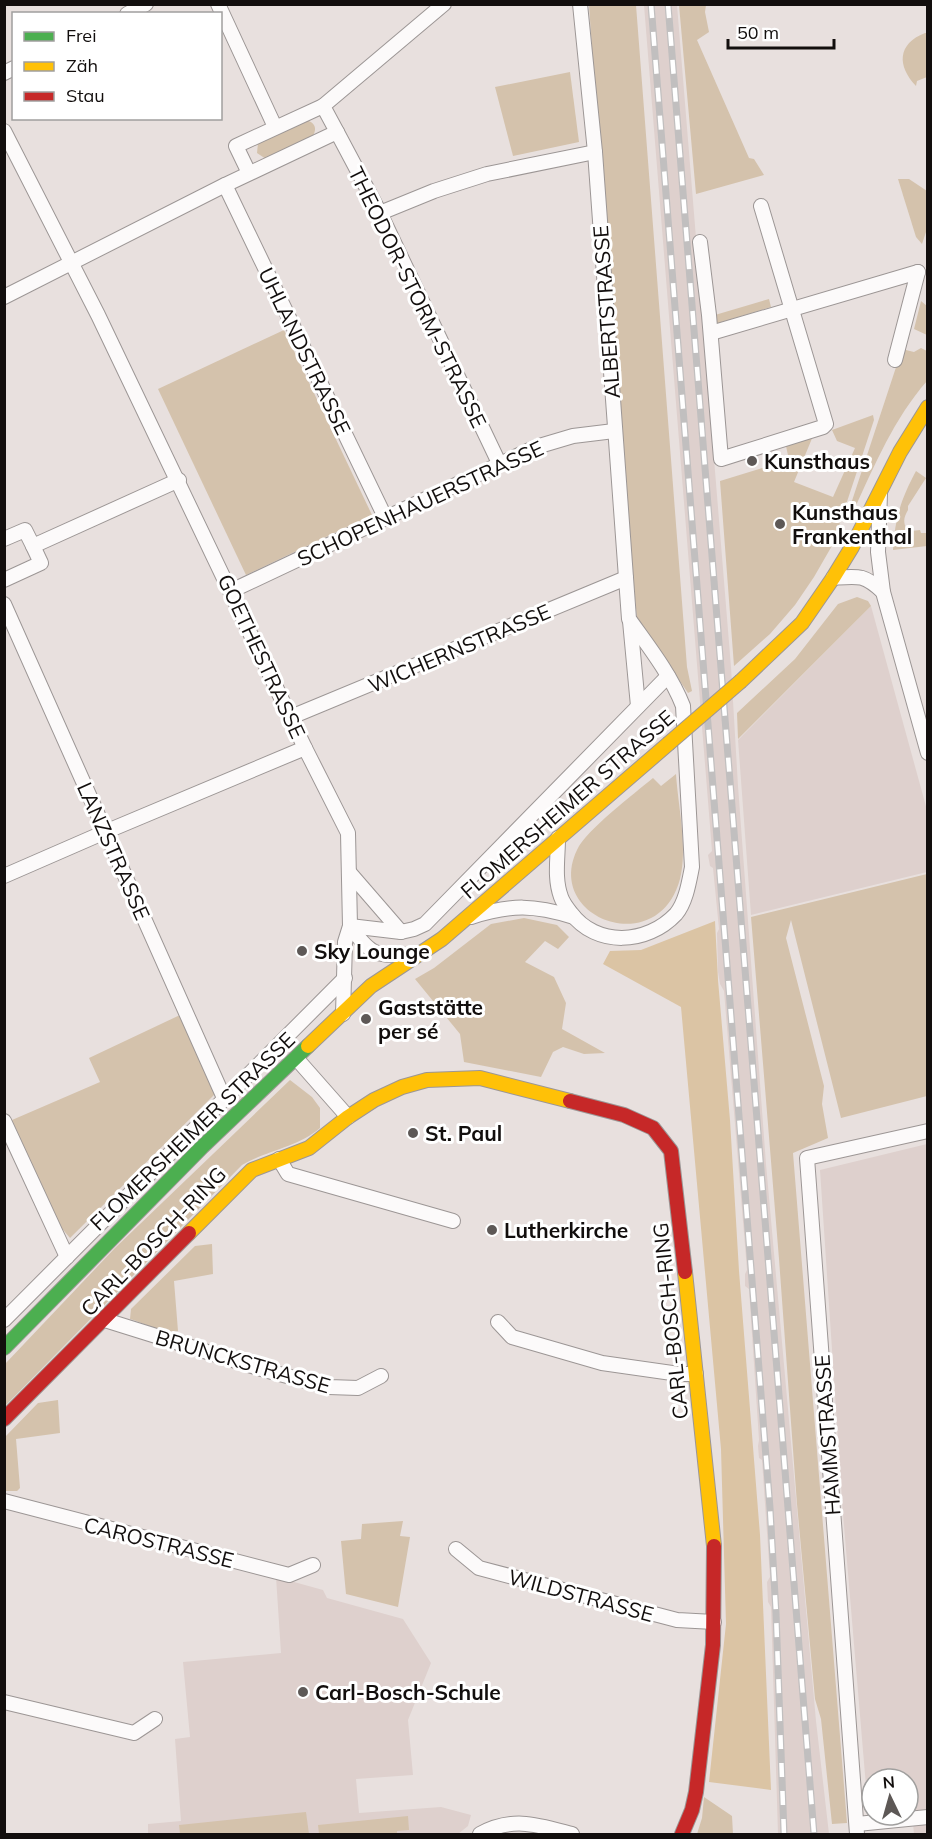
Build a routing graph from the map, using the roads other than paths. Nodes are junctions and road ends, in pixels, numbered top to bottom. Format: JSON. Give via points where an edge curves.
{"nodes":[{"id":1,"x":146,"y":4,"type":"edge"},
{"id":2,"x":444,"y":4,"type":"edge"},
{"id":3,"x":580,"y":4,"type":"edge"},
{"id":4,"x":131,"y":12,"type":"edge"},
{"id":5,"x":222,"y":12,"type":"edge"},
{"id":6,"x":323,"y":106,"type":"junction"},
{"id":7,"x":276,"y":127,"type":"junction"},
{"id":8,"x":4,"y":131,"type":"edge"},
{"id":9,"x":337,"y":132,"type":"junction"},
{"id":10,"x":595,"y":152,"type":"junction"},
{"id":11,"x":249,"y":173,"type":"junction"},
{"id":12,"x":225,"y":185,"type":"junction"},
{"id":13,"x":761,"y":206,"type":"dead end"},
{"id":14,"x":380,"y":213,"type":"junction"},
{"id":15,"x":700,"y":242,"type":"dead end"},
{"id":16,"x":71,"y":262,"type":"junction"},
{"id":17,"x":923,"y":276,"type":"edge"},
{"id":18,"x":4,"y":297,"type":"edge"},
{"id":19,"x":792,"y":308,"type":"junction"},
{"id":20,"x":711,"y":333,"type":"junction"},
{"id":21,"x":895,"y":360,"type":"dead end"},
{"id":22,"x":927,"y":407,"type":"edge"},
{"id":23,"x":614,"y":431,"type":"junction"},
{"id":24,"x":498,"y":464,"type":"junction"},
{"id":25,"x":179,"y":480,"type":"junction"},
{"id":26,"x":880,"y":492,"type":"junction"},
{"id":27,"x":386,"y":517,"type":"junction"},
{"id":28,"x":4,"y":539,"type":"edge"},
{"id":29,"x":33,"y":546,"type":"junction"},
{"id":30,"x":626,"y":578,"type":"junction"},
{"id":31,"x":833,"y":578,"type":"junction"},
{"id":32,"x":4,"y":580,"type":"edge"},
{"id":33,"x":231,"y":591,"type":"junction"},
{"id":34,"x":883,"y":592,"type":"junction"},
{"id":35,"x":4,"y":604,"type":"edge"},
{"id":36,"x":629,"y":619,"type":"junction"},
{"id":37,"x":668,"y":676,"type":"junction"},
{"id":38,"x":638,"y":706,"type":"junction"},
{"id":39,"x":291,"y":717,"type":"junction"},
{"id":40,"x":305,"y":748,"type":"junction"},
{"id":41,"x":927,"y":750,"type":"edge"},
{"id":42,"x":105,"y":832,"type":"junction"},
{"id":43,"x":558,"y":838,"type":"junction"},
{"id":44,"x":349,"y":872,"type":"junction"},
{"id":45,"x":4,"y":876,"type":"edge"},
{"id":46,"x":574,"y":917,"type":"junction"},
{"id":47,"x":466,"y":919,"type":"junction"},
{"id":48,"x":350,"y":926,"type":"junction"},
{"id":49,"x":401,"y":932,"type":"junction"},
{"id":50,"x":418,"y":956,"type":"junction"},
{"id":51,"x":345,"y":978,"type":"junction"},
{"id":52,"x":343,"y":1014,"type":"junction"},
{"id":53,"x":296,"y":1058,"type":"junction"},
{"id":54,"x":224,"y":1098,"type":"junction"},
{"id":55,"x":348,"y":1117,"type":"junction"},
{"id":56,"x":4,"y":1121,"type":"edge"},
{"id":57,"x":927,"y":1131,"type":"edge"},
{"id":58,"x":279,"y":1159,"type":"junction"},
{"id":59,"x":453,"y":1221,"type":"dead end"},
{"id":60,"x":68,"y":1257,"type":"junction"},
{"id":61,"x":4,"y":1320,"type":"edge"},
{"id":62,"x":105,"y":1320,"type":"junction"},
{"id":63,"x":498,"y":1322,"type":"dead end"},
{"id":64,"x":4,"y":1348,"type":"edge"},
{"id":65,"x":696,"y":1374,"type":"junction"},
{"id":66,"x":381,"y":1376,"type":"dead end"},
{"id":67,"x":4,"y":1419,"type":"edge"},
{"id":68,"x":4,"y":1501,"type":"edge"},
{"id":69,"x":456,"y":1549,"type":"dead end"},
{"id":70,"x":313,"y":1564,"type":"dead end"},
{"id":71,"x":714,"y":1622,"type":"junction"},
{"id":72,"x":4,"y":1702,"type":"edge"},
{"id":73,"x":155,"y":1719,"type":"dead end"},
{"id":74,"x":927,"y":1817,"type":"edge"},
{"id":75,"x":533,"y":1829,"type":"edge"},
{"id":76,"x":857,"y":1829,"type":"edge"},
{"id":77,"x":480,"y":1834,"type":"edge"},
{"id":78,"x":572,"y":1834,"type":"edge"},
{"id":79,"x":682,"y":1834,"type":"edge"}],
"edges":[{"from":1,"to":4,"type":"street"},
{"from":2,"to":6,"type":"street"},
{"from":3,"to":10,"type":"street","name":"ALBERTSTRASSE"},
{"from":5,"to":7,"type":"street"},
{"from":6,"to":7,"type":"street"},
{"from":6,"to":9,"type":"street","name":"THEODOR-STORM-STRASSE"},
{"from":7,"to":11,"type":"street","via":[[236,146]]},
{"from":8,"to":16,"type":"street","name":"GOETHESTRASSE"},
{"from":9,"to":11,"type":"street"},
{"from":9,"to":14,"type":"street","name":"THEODOR-STORM-STRASSE"},
{"from":10,"to":14,"type":"street","via":[[487,174]]},
{"from":10,"to":23,"type":"street","name":"ALBERTSTRASSE"},
{"from":11,"to":12,"type":"street"},
{"from":12,"to":16,"type":"street"},
{"from":12,"to":27,"type":"street","name":"UHLANDSTRASSE"},
{"from":13,"to":19,"type":"street"},
{"from":14,"to":24,"type":"street","name":"THEODOR-STORM-STRASSE"},
{"from":15,"to":20,"type":"street"},
{"from":16,"to":18,"type":"street"},
{"from":16,"to":25,"type":"street","name":"GOETHESTRASSE"},
{"from":17,"to":19,"type":"street"},
{"from":17,"to":21,"type":"street"},
{"from":19,"to":20,"type":"street"},
{"from":19,"to":20,"type":"street","via":[[826,424],[721,459]]},
{"from":22,"to":26,"type":"street","name":"FLOMERSHEIMER STRASSE"},
{"from":23,"to":24,"type":"street","name":"SCHOPENHAUERSTRASSE","via":[[573,436]]},
{"from":23,"to":30,"type":"street","name":"ALBERTSTRASSE"},
{"from":24,"to":27,"type":"street","name":"SCHOPENHAUERSTRASSE"},
{"from":25,"to":29,"type":"street"},
{"from":25,"to":33,"type":"street","name":"GOETHESTRASSE"},
{"from":26,"to":31,"type":"street","name":"FLOMERSHEIMER STRASSE"},
{"from":26,"to":34,"type":"street","via":[[878,552]]},
{"from":27,"to":33,"type":"street","name":"SCHOPENHAUERSTRASSE"},
{"from":28,"to":29,"type":"street","via":[[25,530]]},
{"from":29,"to":32,"type":"street","via":[[41,563]]},
{"from":30,"to":36,"type":"street","name":"ALBERTSTRASSE"},
{"from":30,"to":39,"type":"street","name":"WICHERNSTRASSE"},
{"from":31,"to":34,"type":"street","via":[[866,578]]},
{"from":31,"to":43,"type":"street","name":"FLOMERSHEIMER STRASSE","bridge":true,"via":[[802,623],[741,681]]},
{"from":33,"to":39,"type":"street","name":"GOETHESTRASSE"},
{"from":34,"to":41,"type":"street"},
{"from":35,"to":42,"type":"street","name":"LANZSTRASSE"},
{"from":36,"to":37,"type":"street"},
{"from":36,"to":38,"type":"street","name":"ALBERTSTRASSE"},
{"from":37,"to":38,"type":"street","name":"FLOMERSHEIMER STRASSE"},
{"from":37,"to":46,"type":"street","via":[[683,706],[692,867],[687,890],[676,914],[643,935],[619,939],[591,932]]},
{"from":38,"to":49,"type":"street","name":"FLOMERSHEIMER STRASSE","via":[[425,924]]},
{"from":39,"to":40,"type":"street","name":"GOETHESTRASSE"},
{"from":40,"to":42,"type":"street"},
{"from":40,"to":44,"type":"street","name":"GOETHESTRASSE","via":[[348,833]]},
{"from":42,"to":45,"type":"street"},
{"from":42,"to":54,"type":"street","name":"LANZSTRASSE"},
{"from":43,"to":46,"type":"street","via":[[556,880],[561,900]]},
{"from":43,"to":47,"type":"street","name":"FLOMERSHEIMER STRASSE"},
{"from":44,"to":48,"type":"street","name":"GOETHESTRASSE"},
{"from":44,"to":49,"type":"street"},
{"from":46,"to":47,"type":"street","via":[[546,908],[519,907]]},
{"from":47,"to":50,"type":"street","name":"FLOMERSHEIMER STRASSE"},
{"from":48,"to":49,"type":"street","name":"FLOMERSHEIMER STRASSE"},
{"from":48,"to":50,"type":"street","via":[[370,951]]},
{"from":48,"to":51,"type":"street","name":"GOETHESTRASSE","via":[[345,942]]},
{"from":50,"to":52,"type":"street","name":"FLOMERSHEIMER STRASSE","via":[[379,980]]},
{"from":51,"to":52,"type":"street","name":"GOETHESTRASSE"},
{"from":51,"to":54,"type":"street","name":"FLOMERSHEIMER STRASSE"},
{"from":52,"to":53,"type":"street","name":"FLOMERSHEIMER STRASSE"},
{"from":53,"to":55,"type":"street"},
{"from":53,"to":64,"type":"street","name":"FLOMERSHEIMER STRASSE","via":[[202,1147]]},
{"from":54,"to":60,"type":"street","name":"FLOMERSHEIMER STRASSE"},
{"from":55,"to":58,"type":"street","name":"CARL-BOSCH-RING","via":[[309,1148]]},
{"from":55,"to":65,"type":"street","name":"CARL-BOSCH-RING","via":[[402,1087],[427,1080],[480,1078],[624,1114],[653,1128],[671,1151],[674,1165]]},
{"from":56,"to":60,"type":"street"},
{"from":57,"to":76,"type":"street","name":"HAMMSTRASSE","via":[[807,1158]]},
{"from":58,"to":59,"type":"street","via":[[288,1174]]},
{"from":58,"to":62,"type":"street","name":"CARL-BOSCH-RING","via":[[252,1170]]},
{"from":60,"to":61,"type":"street","name":"FLOMERSHEIMER STRASSE"},
{"from":62,"to":66,"type":"street","name":"BRUNCKSTRASSE","via":[[329,1387],[358,1388]]},
{"from":62,"to":67,"type":"street","name":"CARL-BOSCH-RING"},
{"from":63,"to":65,"type":"street","via":[[512,1337],[602,1363]]},
{"from":65,"to":71,"type":"street","name":"CARL-BOSCH-RING","via":[[713,1538]]},
{"from":68,"to":70,"type":"street","name":"CAROSTRASSE","via":[[289,1575]]},
{"from":69,"to":71,"type":"street","name":"WILDSTRASSE","via":[[479,1568],[676,1620]]},
{"from":71,"to":79,"type":"street","name":"CARL-BOSCH-RING","via":[[696,1792]]},
{"from":72,"to":73,"type":"street","via":[[134,1733]]},
{"from":74,"to":76,"type":"street"},
{"from":75,"to":77,"type":"street","via":[[507,1824]]},
{"from":75,"to":78,"type":"street"}]}
